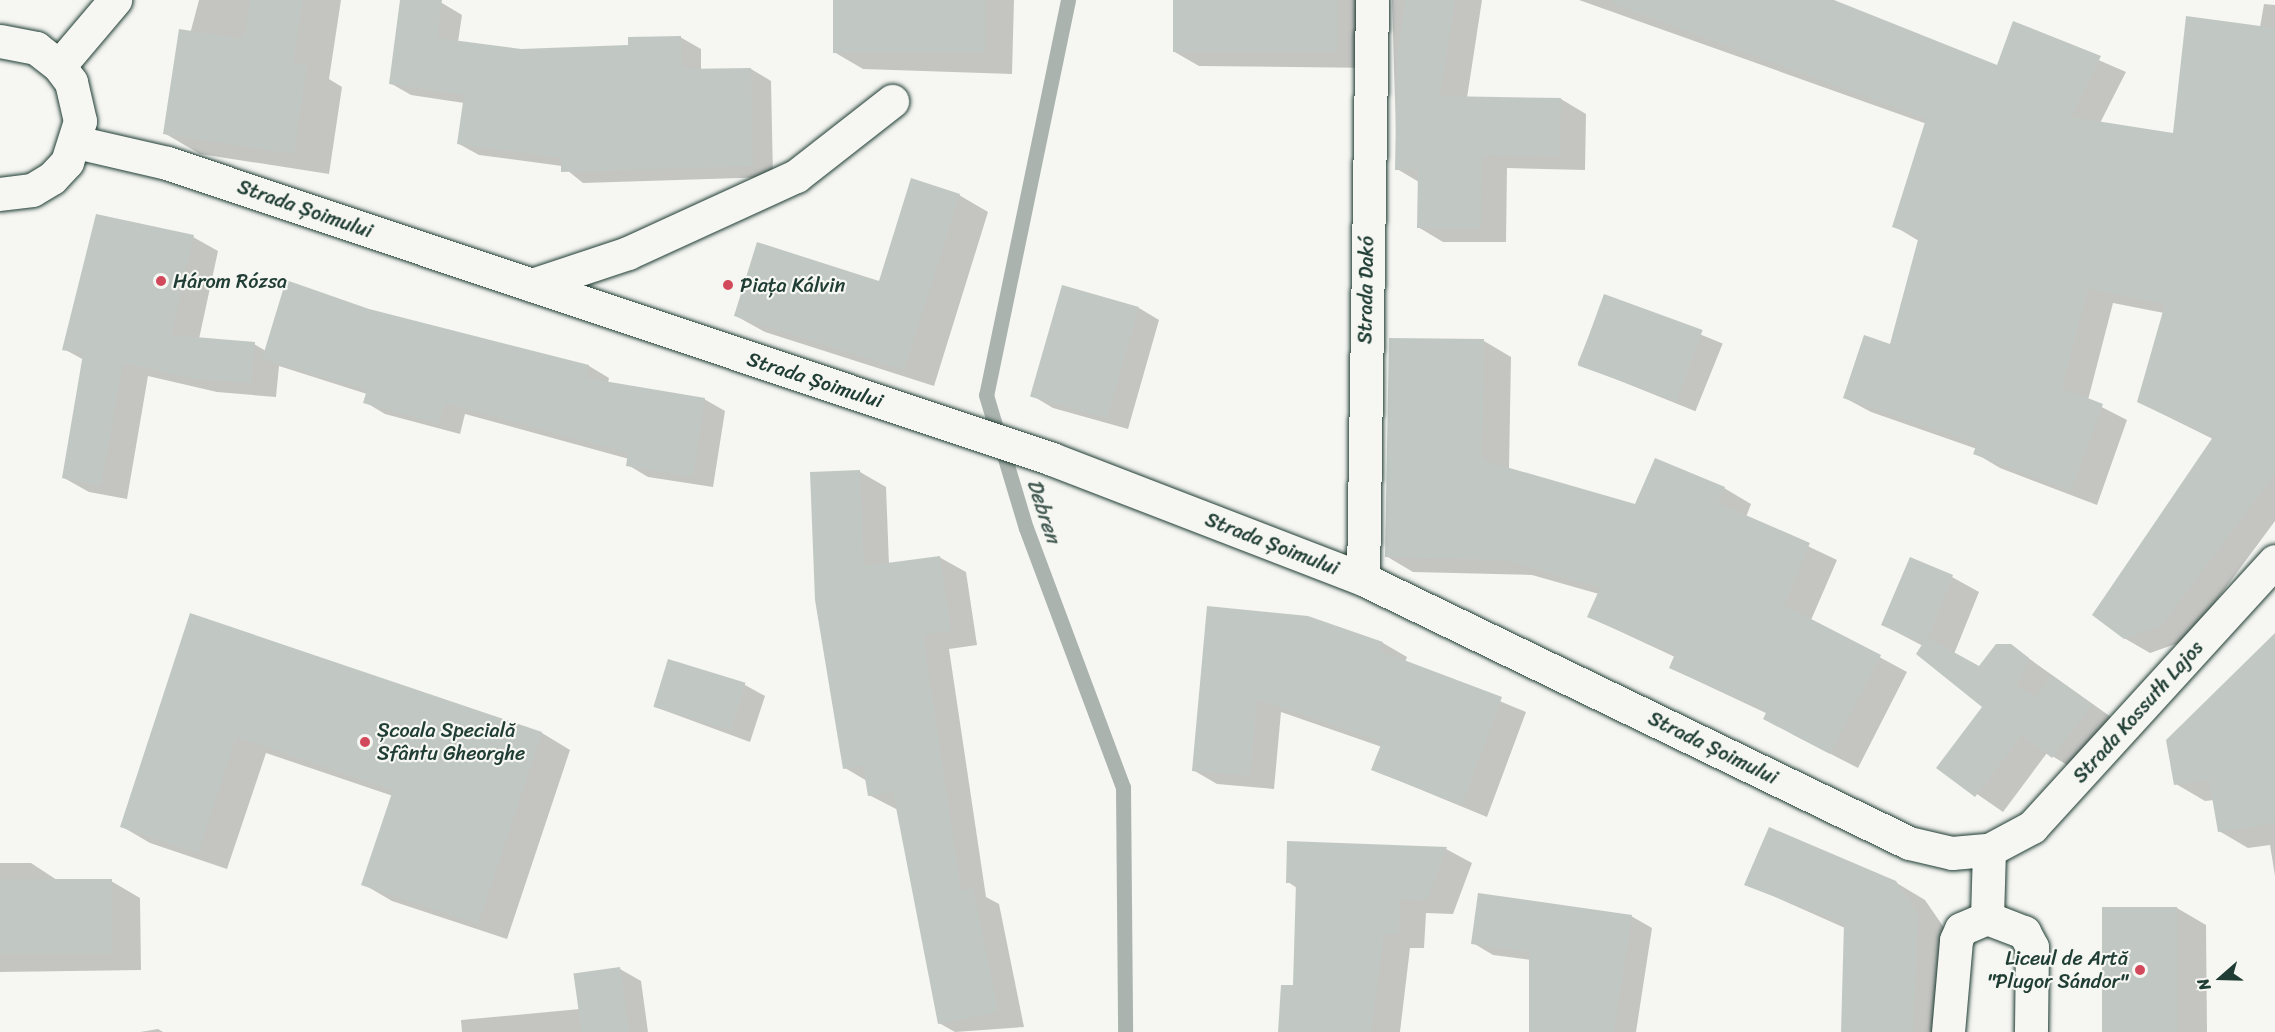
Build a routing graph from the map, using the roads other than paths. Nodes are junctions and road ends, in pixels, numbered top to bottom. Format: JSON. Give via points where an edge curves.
{"nodes":[{"id":1,"x":116,"y":0,"type":"edge"},
{"id":2,"x":1372,"y":0,"type":"edge"},
{"id":3,"x":0,"y":41,"type":"edge"},
{"id":4,"x":59,"y":66,"type":"junction"},
{"id":5,"x":892,"y":101,"type":"dead end"},
{"id":6,"x":76,"y":141,"type":"junction"},
{"id":7,"x":0,"y":195,"type":"edge"},
{"id":8,"x":532,"y":285,"type":"junction"},
{"id":9,"x":2275,"y":561,"type":"edge"},
{"id":10,"x":1363,"y":579,"type":"junction"},
{"id":11,"x":1989,"y":850,"type":"junction"},
{"id":12,"x":1987,"y":918,"type":"junction"},
{"id":13,"x":1948,"y":1032,"type":"edge"},
{"id":14,"x":2031,"y":1032,"type":"edge"}],
"edges":[{"from":1,"to":4,"type":"main road"},
{"from":2,"to":10,"type":"main road","name":"Strada Dakó"},
{"from":3,"to":4,"type":"main road","via":[[36,48]]},
{"from":4,"to":6,"type":"main road","via":[[78,101]]},
{"from":5,"to":8,"type":"main road","via":[[796,176],[628,253]]},
{"from":6,"to":7,"type":"main road","via":[[52,178],[32,190]]},
{"from":6,"to":8,"type":"main road","name":"Strada Șoimului","via":[[167,163]]},
{"from":8,"to":10,"type":"main road","name":"Strada Șoimului","via":[[1052,459]]},
{"from":9,"to":11,"type":"main road","name":"Strada Kossuth Lajos","via":[[2032,827]]},
{"from":10,"to":11,"type":"main road","name":"Strada Șoimului","via":[[1909,843],[1952,853]]},
{"from":11,"to":12,"type":"main road"},
{"from":12,"to":13,"type":"main road","via":[[1961,929],[1956,940]]},
{"from":12,"to":14,"type":"main road","via":[[2024,932],[2032,947]]}]}
